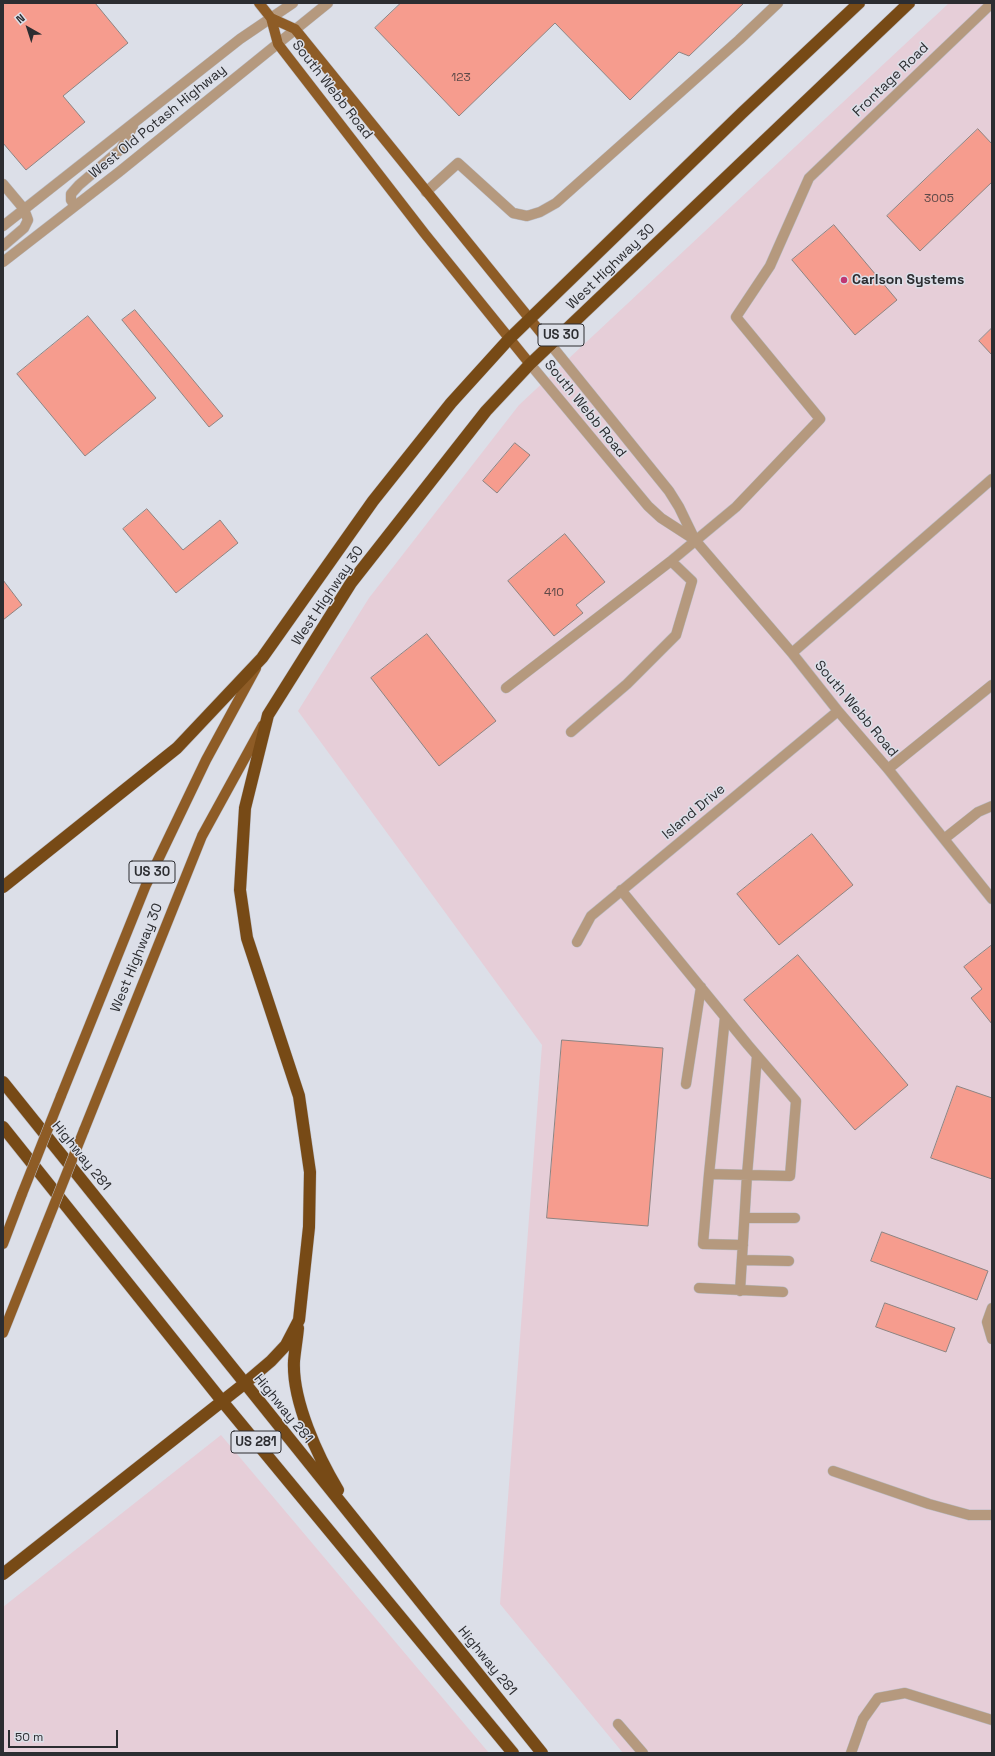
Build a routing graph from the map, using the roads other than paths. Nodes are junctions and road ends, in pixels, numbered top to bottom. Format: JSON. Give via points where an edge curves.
{"nodes":[{"id":1,"x":259,"y":3,"type":"edge"},
{"id":2,"x":293,"y":3,"type":"edge"},
{"id":3,"x":328,"y":3,"type":"edge"},
{"id":4,"x":778,"y":3,"type":"edge"},
{"id":5,"x":859,"y":3,"type":"edge"},
{"id":6,"x":909,"y":3,"type":"edge"},
{"id":7,"x":992,"y":3,"type":"edge"},
{"id":8,"x":271,"y":18,"type":"junction"},
{"id":9,"x":296,"y":29,"type":"junction"},
{"id":10,"x":278,"y":44,"type":"junction"},
{"id":11,"x":135,"y":122,"type":"junction"},
{"id":12,"x":3,"y":184,"type":"edge"},
{"id":13,"x":426,"y":192,"type":"junction"},
{"id":14,"x":75,"y":206,"type":"junction"},
{"id":15,"x":24,"y":209,"type":"junction"},
{"id":16,"x":3,"y":226,"type":"edge"},
{"id":17,"x":3,"y":246,"type":"edge"},
{"id":18,"x":3,"y":262,"type":"edge"},
{"id":19,"x":530,"y":319,"type":"junction"},
{"id":20,"x":509,"y":339,"type":"junction"},
{"id":21,"x":551,"y":345,"type":"junction"},
{"id":22,"x":530,"y":364,"type":"junction"},
{"id":23,"x":992,"y":479,"type":"edge"},
{"id":24,"x":695,"y":540,"type":"junction"},
{"id":25,"x":671,"y":561,"type":"junction"},
{"id":26,"x":792,"y":653,"type":"junction"},
{"id":27,"x":262,"y":658,"type":"junction"},
{"id":28,"x":992,"y":684,"type":"edge"},
{"id":29,"x":506,"y":688,"type":"dead end"},
{"id":30,"x":838,"y":711,"type":"junction"},
{"id":31,"x":268,"y":715,"type":"junction"},
{"id":32,"x":570,"y":732,"type":"dead end"},
{"id":33,"x":888,"y":769,"type":"junction"},
{"id":34,"x":992,"y":806,"type":"edge"},
{"id":35,"x":944,"y":839,"type":"junction"},
{"id":36,"x":19,"y":874,"type":"junction"},
{"id":37,"x":3,"y":884,"type":"edge"},
{"id":38,"x":3,"y":887,"type":"edge"},
{"id":39,"x":622,"y":890,"type":"junction"},
{"id":40,"x":992,"y":898,"type":"edge"},
{"id":41,"x":577,"y":942,"type":"dead end"},
{"id":42,"x":701,"y":987,"type":"junction"},
{"id":43,"x":725,"y":1017,"type":"junction"},
{"id":44,"x":757,"y":1056,"type":"junction"},
{"id":45,"x":3,"y":1082,"type":"edge"},
{"id":46,"x":686,"y":1084,"type":"dead end"},
{"id":47,"x":3,"y":1127,"type":"edge"},
{"id":48,"x":708,"y":1174,"type":"junction"},
{"id":49,"x":747,"y":1175,"type":"junction"},
{"id":50,"x":744,"y":1218,"type":"junction"},
{"id":51,"x":795,"y":1218,"type":"dead end"},
{"id":52,"x":3,"y":1244,"type":"edge"},
{"id":53,"x":743,"y":1245,"type":"junction"},
{"id":54,"x":742,"y":1260,"type":"junction"},
{"id":55,"x":790,"y":1262,"type":"dead end"},
{"id":56,"x":699,"y":1288,"type":"dead end"},
{"id":57,"x":740,"y":1291,"type":"junction"},
{"id":58,"x":783,"y":1292,"type":"dead end"},
{"id":59,"x":992,"y":1308,"type":"edge"},
{"id":60,"x":299,"y":1320,"type":"junction"},
{"id":61,"x":3,"y":1333,"type":"edge"},
{"id":62,"x":992,"y":1339,"type":"edge"},
{"id":63,"x":244,"y":1384,"type":"junction"},
{"id":64,"x":222,"y":1401,"type":"junction"},
{"id":65,"x":833,"y":1471,"type":"dead end"},
{"id":66,"x":992,"y":1516,"type":"edge"},
{"id":67,"x":362,"y":1530,"type":"junction"},
{"id":68,"x":3,"y":1574,"type":"edge"},
{"id":69,"x":992,"y":1720,"type":"edge"},
{"id":70,"x":618,"y":1724,"type":"dead end"},
{"id":71,"x":513,"y":1753,"type":"edge"},
{"id":72,"x":542,"y":1753,"type":"edge"},
{"id":73,"x":643,"y":1753,"type":"edge"},
{"id":74,"x":851,"y":1753,"type":"edge"}],
"edges":[{"from":1,"to":8,"type":"main road"},
{"from":2,"to":8,"type":"street","name":"West Old Potash Highway"},
{"from":3,"to":9,"type":"street","name":"West Old Potash Highway"},
{"from":4,"to":13,"type":"street","via":[[556,203],[540,212],[527,216],[513,213],[458,164]]},
{"from":5,"to":19,"type":"highway","name":"West Highway 30","number":"US 30"},
{"from":6,"to":21,"type":"highway","name":"West Highway 30","number":"US 30"},
{"from":7,"to":24,"type":"street","name":"Frontage Road","via":[[809,178],[770,266],[736,317],[820,419],[736,507]]},
{"from":8,"to":9,"type":"main road","name":"South Webb Road"},
{"from":8,"to":10,"type":"main road","name":"South Webb Road"},
{"from":8,"to":11,"type":"street","name":"West Old Potash Highway","via":[[240,39]]},
{"from":9,"to":10,"type":"street","name":"West Old Potash Highway"},
{"from":9,"to":13,"type":"main road","name":"South Webb Road"},
{"from":10,"to":14,"type":"street","name":"West Old Potash Highway"},
{"from":10,"to":20,"type":"main road","name":"South Webb Road"},
{"from":11,"to":14,"type":"street","via":[[121,149],[71,194]]},
{"from":11,"to":15,"type":"street","name":"West Old Potash Highway"},
{"from":12,"to":15,"type":"street"},
{"from":13,"to":19,"type":"main road","name":"South Webb Road"},
{"from":14,"to":18,"type":"street","name":"West Old Potash Highway"},
{"from":15,"to":16,"type":"street","name":"West Old Potash Highway"},
{"from":15,"to":17,"type":"street","via":[[28,220],[24,228]]},
{"from":19,"to":20,"type":"highway","name":"West Highway 30","number":"US 30"},
{"from":19,"to":21,"type":"main road","name":"South Webb Road"},
{"from":20,"to":22,"type":"main road","name":"South Webb Road"},
{"from":20,"to":27,"type":"highway","name":"West Highway 30","number":"US 30","via":[[451,403],[373,501]]},
{"from":21,"to":22,"type":"highway","name":"West Highway 30","number":"US 30"},
{"from":21,"to":24,"type":"street","name":"South Webb Road","via":[[669,491]]},
{"from":22,"to":24,"type":"street","name":"South Webb Road","via":[[648,506],[661,518]]},
{"from":22,"to":31,"type":"highway","name":"West Highway 30","number":"US 30","via":[[486,411],[351,583]]},
{"from":23,"to":26,"type":"street"},
{"from":24,"to":25,"type":"street"},
{"from":24,"to":26,"type":"street","name":"South Webb Road"},
{"from":25,"to":29,"type":"street"},
{"from":25,"to":32,"type":"street","via":[[692,580],[676,635],[628,684]]},
{"from":26,"to":30,"type":"street","name":"South Webb Road"},
{"from":27,"to":36,"type":"highway","via":[[177,748]]},
{"from":27,"to":52,"type":"main road","name":"West Highway 30","number":"US 30","bridge":true,"via":[[206,760],[146,885]]},
{"from":28,"to":33,"type":"street"},
{"from":30,"to":33,"type":"street","name":"South Webb Road"},
{"from":30,"to":39,"type":"street","name":"Island Drive"},
{"from":31,"to":60,"type":"highway","via":[[245,808],[240,890],[247,938],[299,1096],[310,1172],[310,1227]]},
{"from":31,"to":61,"type":"main road","name":"West Highway 30","number":"US 30","bridge":true,"via":[[202,836]]},
{"from":33,"to":35,"type":"street","name":"South Webb Road"},
{"from":34,"to":35,"type":"street","via":[[978,812]]},
{"from":35,"to":40,"type":"street","name":"South Webb Road"},
{"from":36,"to":37,"type":"highway"},
{"from":36,"to":38,"type":"highway"},
{"from":39,"to":41,"type":"street","name":"Island Drive","via":[[590,916]]},
{"from":39,"to":42,"type":"street"},
{"from":42,"to":43,"type":"street"},
{"from":42,"to":46,"type":"street"},
{"from":43,"to":44,"type":"street"},
{"from":43,"to":48,"type":"street"},
{"from":44,"to":49,"type":"street"},
{"from":44,"to":49,"type":"street","via":[[796,1101],[790,1176]]},
{"from":45,"to":63,"type":"highway","name":"Highway 281","number":"US 281"},
{"from":47,"to":64,"type":"highway","number":"US 281"},
{"from":48,"to":49,"type":"street"},
{"from":48,"to":53,"type":"street","via":[[703,1244]]},
{"from":49,"to":50,"type":"street"},
{"from":50,"to":51,"type":"street"},
{"from":50,"to":53,"type":"street"},
{"from":53,"to":54,"type":"street"},
{"from":54,"to":55,"type":"street"},
{"from":54,"to":57,"type":"street"},
{"from":56,"to":57,"type":"street"},
{"from":57,"to":58,"type":"street"},
{"from":59,"to":62,"type":"street","via":[[987,1322]]},
{"from":60,"to":63,"type":"highway","via":[[286,1346]]},
{"from":60,"to":67,"type":"highway","via":[[294,1362],[297,1393],[305,1421],[326,1471]]},
{"from":63,"to":64,"type":"highway"},
{"from":63,"to":67,"type":"highway","name":"Highway 281","number":"US 281"},
{"from":64,"to":68,"type":"highway"},
{"from":64,"to":71,"type":"highway","number":"US 281"},
{"from":65,"to":66,"type":"street","via":[[929,1504],[969,1515]]},
{"from":67,"to":72,"type":"highway","name":"Highway 281","number":"US 281"},
{"from":69,"to":74,"type":"street","via":[[905,1693],[878,1698],[863,1718]]},
{"from":70,"to":73,"type":"street"}]}
